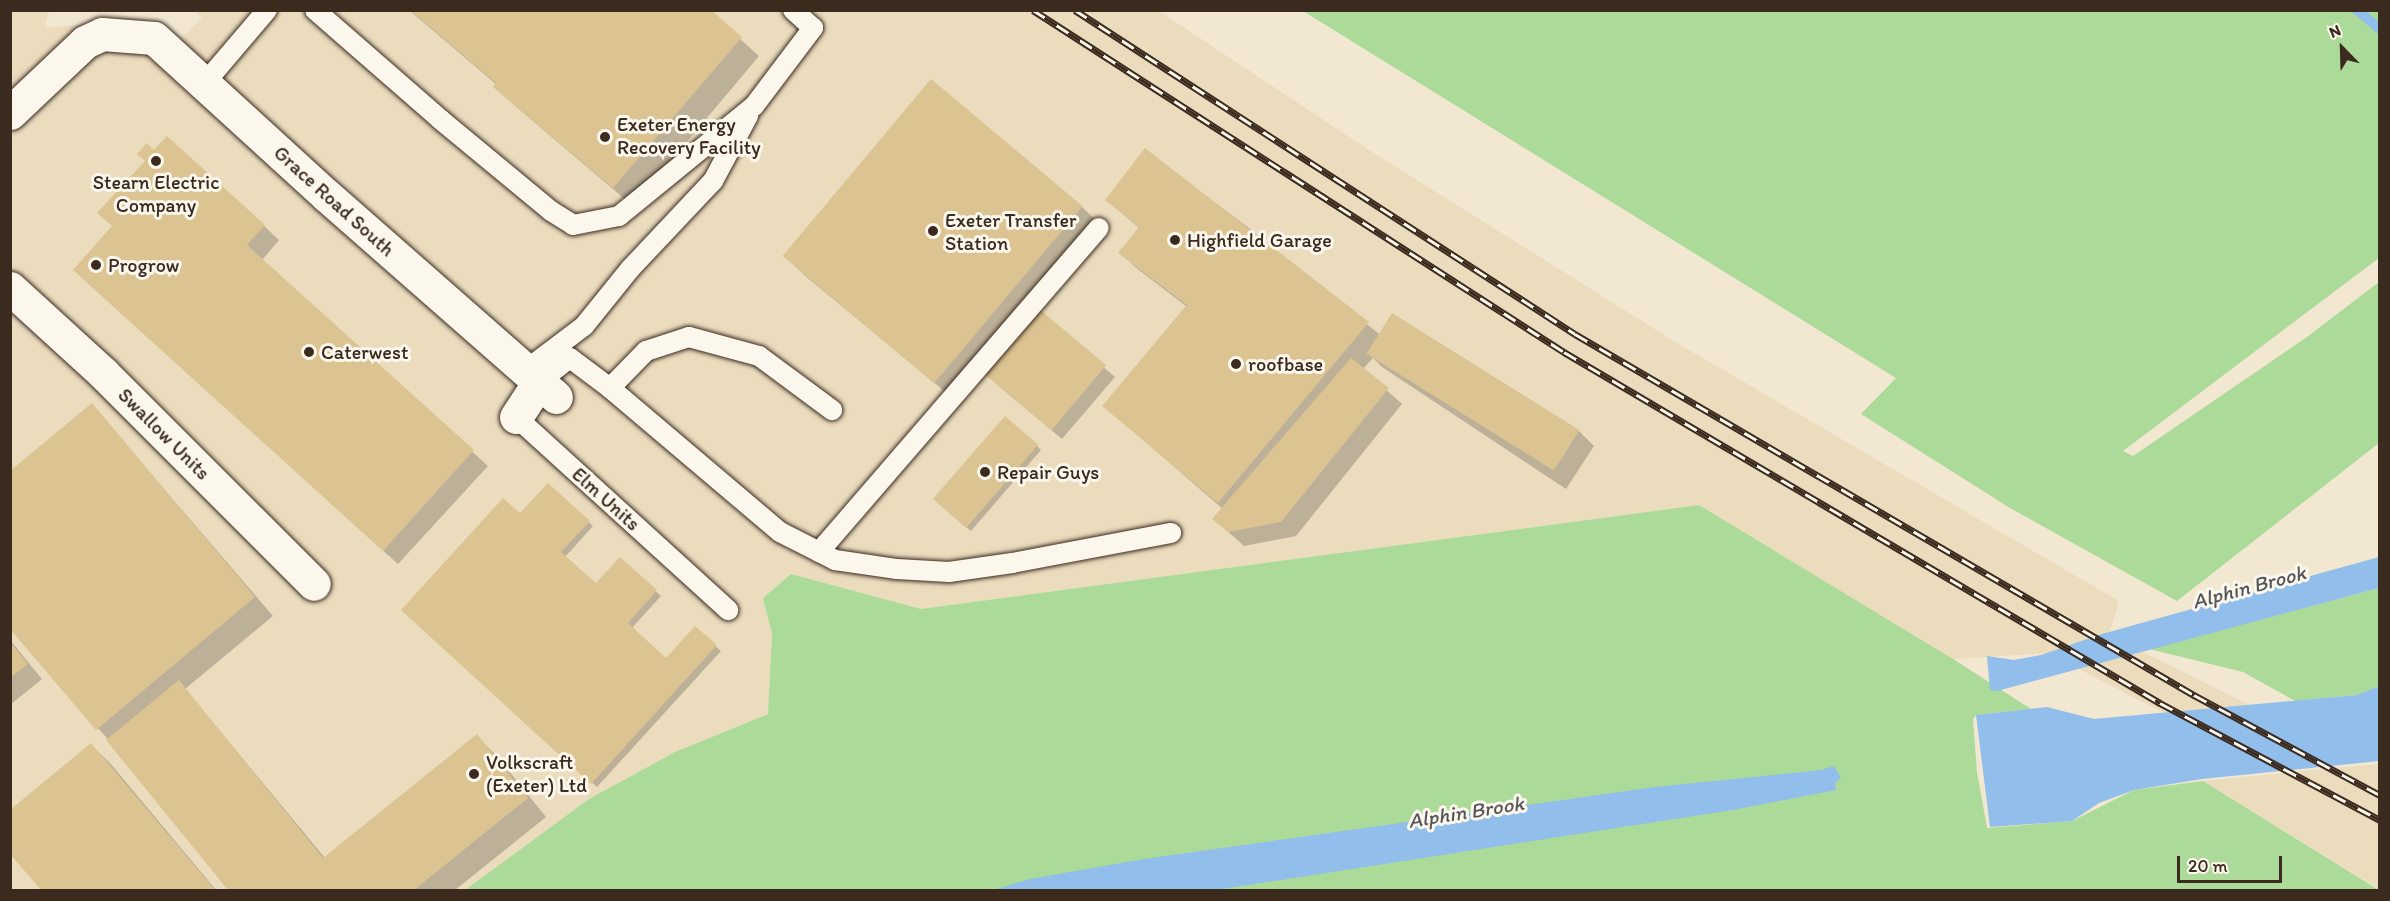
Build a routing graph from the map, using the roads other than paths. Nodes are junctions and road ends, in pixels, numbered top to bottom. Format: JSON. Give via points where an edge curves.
{"nodes":[{"id":1,"x":267,"y":10,"type":"edge"},
{"id":2,"x":315,"y":10,"type":"edge"},
{"id":3,"x":793,"y":10,"type":"edge"},
{"id":4,"x":104,"y":22,"type":"edge"},
{"id":5,"x":204,"y":84,"type":"junction"},
{"id":6,"x":16,"y":96,"type":"edge"},
{"id":7,"x":754,"y":106,"type":"junction"},
{"id":8,"x":1100,"y":228,"type":"dead end"},
{"id":9,"x":10,"y":288,"type":"edge"},
{"id":10,"x":540,"y":383,"type":"junction"},
{"id":11,"x":610,"y":388,"type":"junction"},
{"id":12,"x":832,"y":410,"type":"dead end"},
{"id":13,"x":516,"y":417,"type":"joint"},
{"id":14,"x":1171,"y":534,"type":"dead end"},
{"id":15,"x":819,"y":552,"type":"junction"},
{"id":16,"x":314,"y":584,"type":"dead end"},
{"id":17,"x":728,"y":610,"type":"dead end"}],
"edges":[{"from":1,"to":5,"type":"lane"},
{"from":2,"to":7,"type":"lane","via":[[551,211],[573,225],[619,216]]},
{"from":3,"to":7,"type":"lane","via":[[813,28]]},
{"from":4,"to":5,"type":"street","name":"Grace Road South","via":[[153,38]]},
{"from":4,"to":6,"type":"street","via":[[85,42]]},
{"from":5,"to":10,"type":"street","name":"Grace Road South"},
{"from":7,"to":10,"type":"lane","via":[[713,180],[630,269]]},
{"from":8,"to":15,"type":"lane"},
{"from":9,"to":16,"type":"street","name":"Swallow Units","via":[[103,374]]},
{"from":10,"to":11,"type":"lane","via":[[570,358]]},
{"from":10,"to":13,"type":"street","name":"Elm Units"},
{"from":11,"to":12,"type":"lane","via":[[646,351],[689,337],[759,356]]},
{"from":11,"to":15,"type":"lane","via":[[780,532]]},
{"from":13,"to":17,"type":"lane","name":"Elm Units"},
{"from":14,"to":15,"type":"lane","via":[[949,572],[835,560]]}]}
